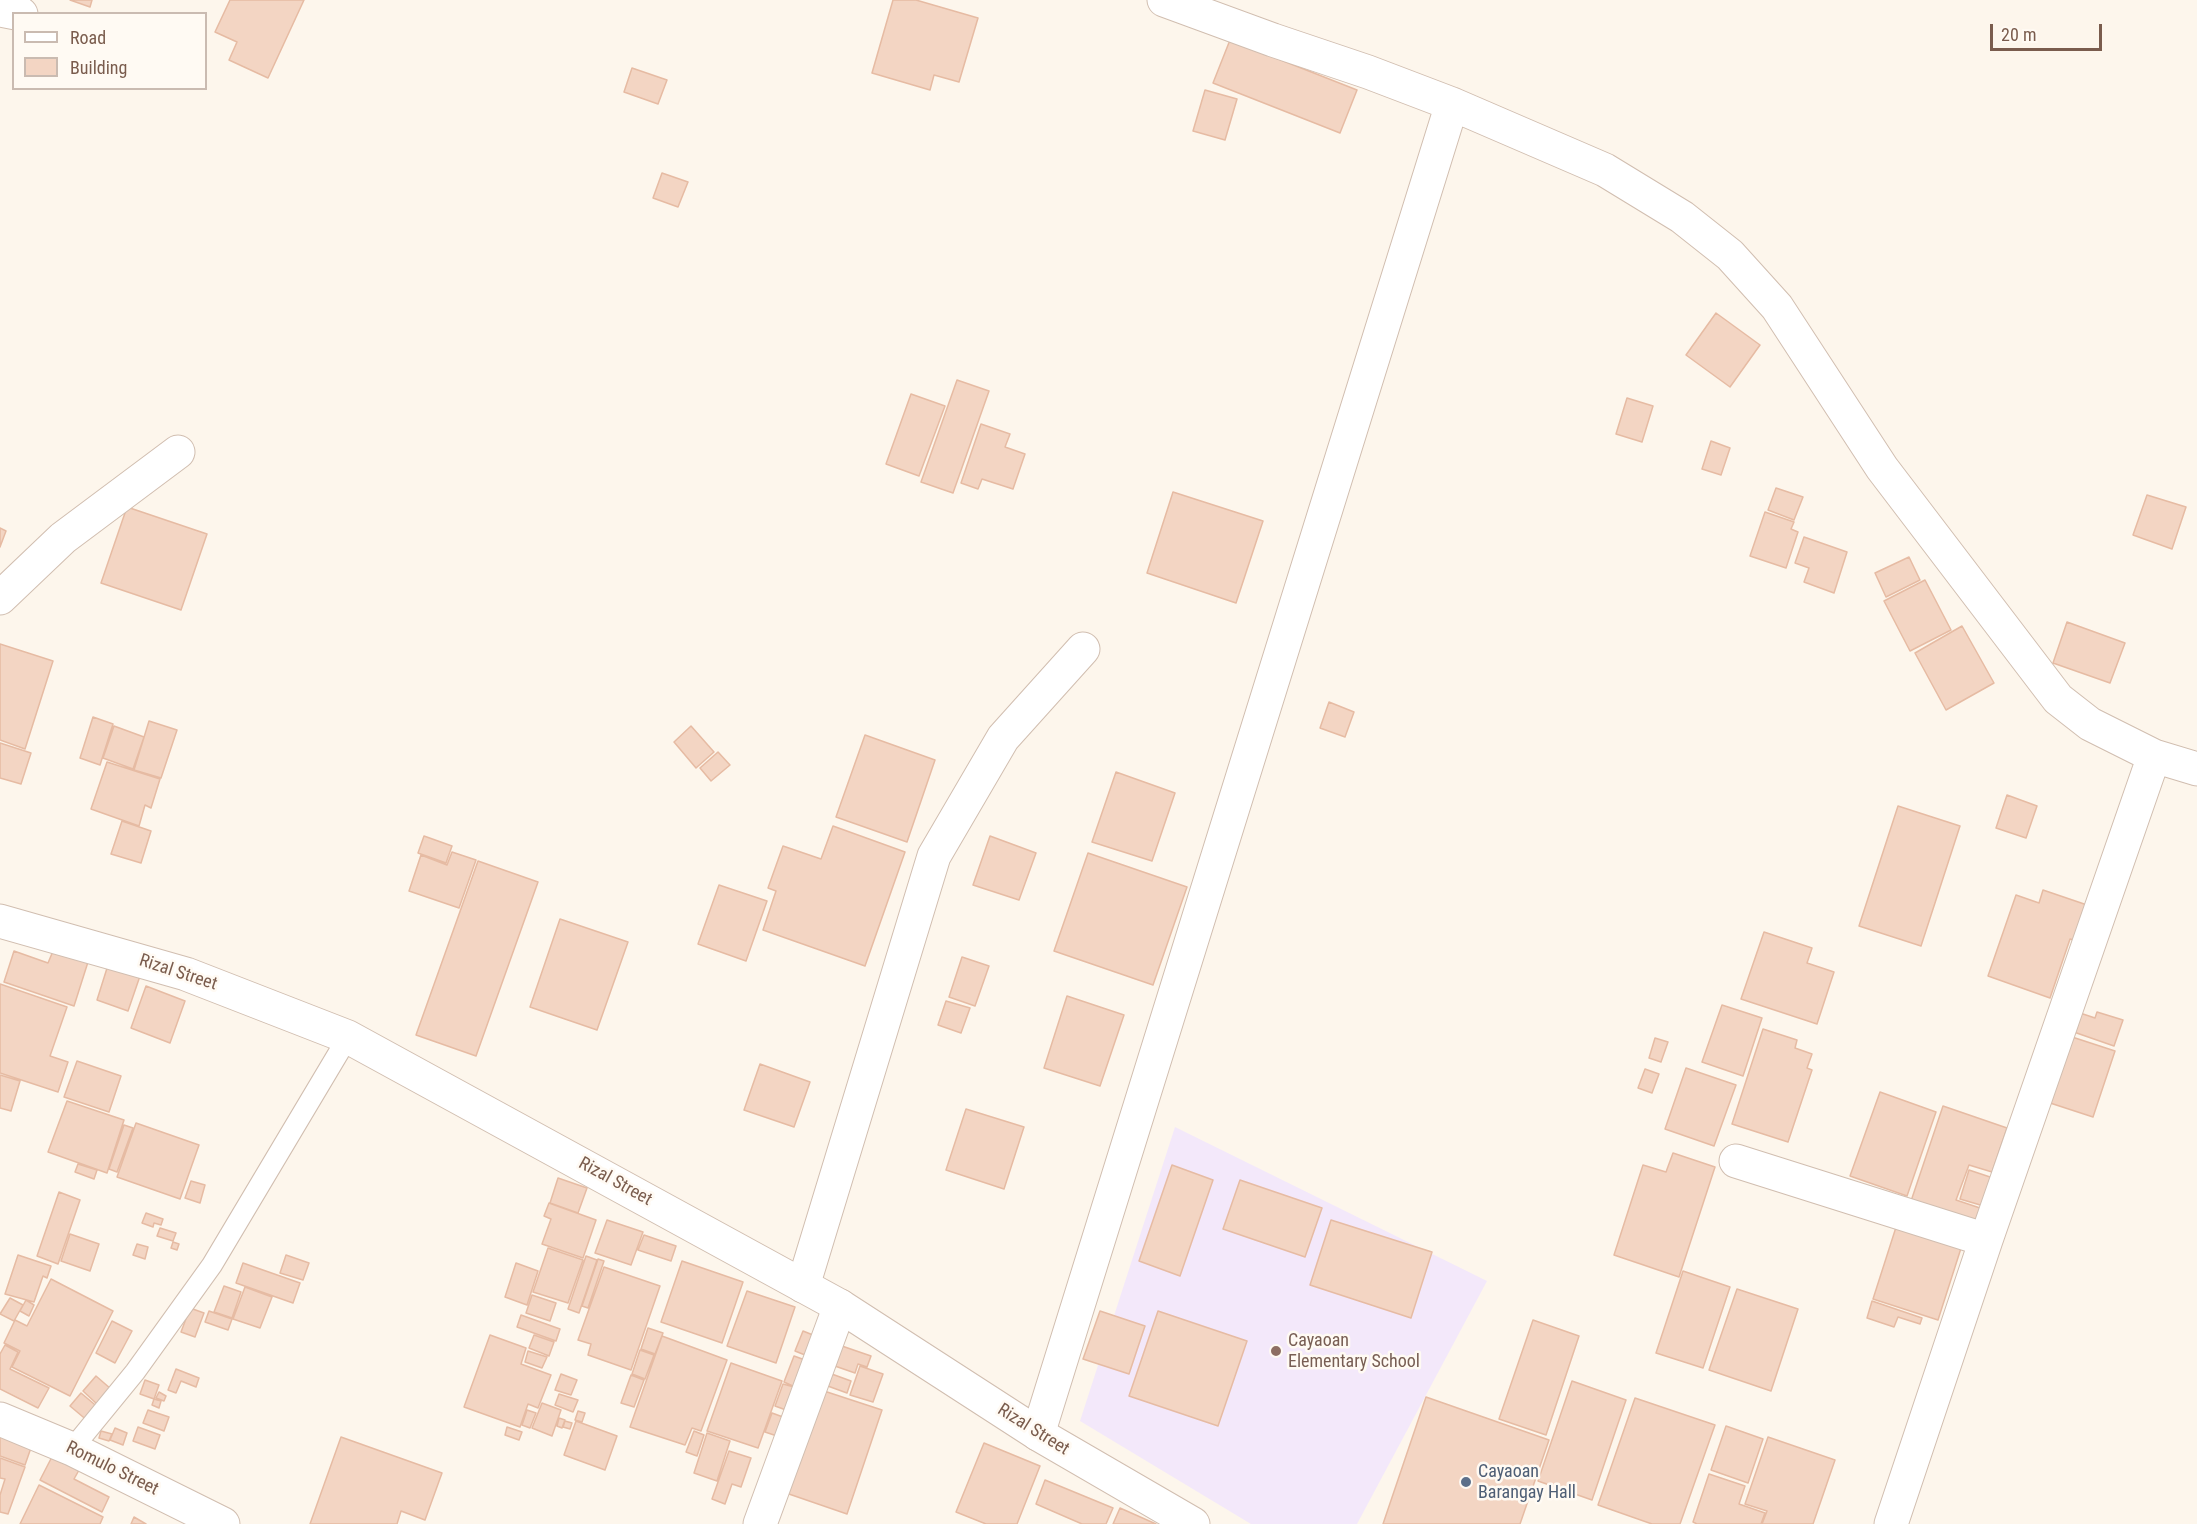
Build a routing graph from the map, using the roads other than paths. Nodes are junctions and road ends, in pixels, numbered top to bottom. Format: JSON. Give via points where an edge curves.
{"nodes":[{"id":1,"x":1164,"y":0,"type":"edge"},
{"id":2,"x":1452,"y":104,"type":"junction"},
{"id":3,"x":178,"y":452,"type":"dead end"},
{"id":4,"x":0,"y":598,"type":"edge"},
{"id":5,"x":1083,"y":649,"type":"dead end"},
{"id":6,"x":2154,"y":756,"type":"junction"},
{"id":7,"x":2197,"y":769,"type":"edge"},
{"id":8,"x":0,"y":921,"type":"edge"},
{"id":9,"x":348,"y":1036,"type":"junction"},
{"id":10,"x":1736,"y":1161,"type":"dead end"},
{"id":11,"x":1986,"y":1240,"type":"junction"},
{"id":12,"x":803,"y":1286,"type":"junction"},
{"id":13,"x":840,"y":1306,"type":"junction"},
{"id":14,"x":0,"y":1419,"type":"edge"},
{"id":15,"x":1038,"y":1434,"type":"junction"},
{"id":16,"x":72,"y":1449,"type":"junction"},
{"id":17,"x":223,"y":1524,"type":"edge"},
{"id":18,"x":760,"y":1524,"type":"edge"},
{"id":19,"x":1193,"y":1524,"type":"edge"},
{"id":20,"x":1891,"y":1524,"type":"edge"}],
"edges":[{"from":1,"to":2,"type":"street"},
{"from":2,"to":6,"type":"street","via":[[1605,170],[1682,217],[1730,255],[1777,307],[1882,468],[2058,699],[2090,724]]},
{"from":2,"to":15,"type":"street"},
{"from":3,"to":4,"type":"street","via":[[63,538]]},
{"from":5,"to":12,"type":"street","via":[[1003,738],[934,856]]},
{"from":6,"to":7,"type":"street"},
{"from":6,"to":11,"type":"street"},
{"from":8,"to":9,"type":"street","name":"Rizal Street","via":[[186,974]]},
{"from":9,"to":12,"type":"street","name":"Rizal Street"},
{"from":9,"to":16,"type":"lane","via":[[212,1265],[135,1372]]},
{"from":10,"to":11,"type":"street"},
{"from":11,"to":20,"type":"street"},
{"from":12,"to":13,"type":"street","name":"Rizal Street"},
{"from":13,"to":15,"type":"street","name":"Rizal Street"},
{"from":13,"to":18,"type":"street"},
{"from":14,"to":16,"type":"street","name":"Romulo Street"},
{"from":15,"to":19,"type":"street","name":"Rizal Street"},
{"from":16,"to":17,"type":"street","name":"Romulo Street"}]}
